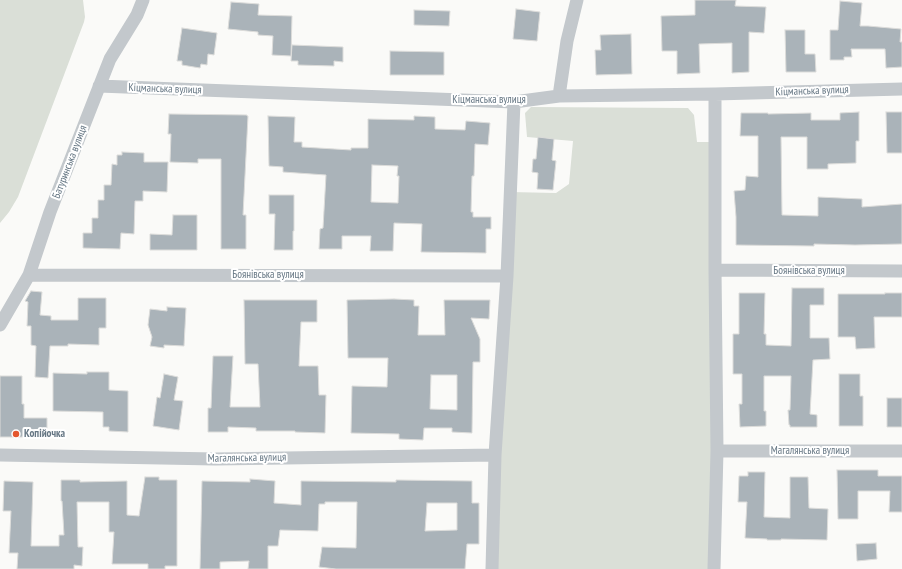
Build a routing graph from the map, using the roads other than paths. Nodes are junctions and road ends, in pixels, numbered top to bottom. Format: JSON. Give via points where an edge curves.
{"nodes":[{"id":1,"x":143,"y":0,"type":"edge"},
{"id":2,"x":577,"y":0,"type":"edge"},
{"id":3,"x":99,"y":86,"type":"junction"},
{"id":4,"x":902,"y":89,"type":"edge"},
{"id":5,"x":715,"y":94,"type":"junction"},
{"id":6,"x":559,"y":96,"type":"junction"},
{"id":7,"x":514,"y":102,"type":"junction"},
{"id":8,"x":716,"y":270,"type":"junction"},
{"id":9,"x":902,"y":271,"type":"edge"},
{"id":10,"x":29,"y":275,"type":"junction"},
{"id":11,"x":507,"y":276,"type":"junction"},
{"id":12,"x":0,"y":325,"type":"edge"},
{"id":13,"x":717,"y":451,"type":"junction"},
{"id":14,"x":902,"y":451,"type":"edge"},
{"id":15,"x":495,"y":454,"type":"junction"},
{"id":16,"x":0,"y":455,"type":"edge"},
{"id":17,"x":492,"y":569,"type":"edge"},
{"id":18,"x":714,"y":569,"type":"edge"}],
"edges":[{"from":1,"to":3,"type":"street","name":"Батуринська вулиця","via":[[137,15],[110,59]]},
{"from":2,"to":6,"type":"street","via":[[567,41]]},
{"from":3,"to":7,"type":"street","name":"Кіцманська вулиця"},
{"from":3,"to":10,"type":"street","name":"Батуринська вулиця","via":[[50,212]]},
{"from":4,"to":5,"type":"street","name":"Кіцманська вулиця"},
{"from":5,"to":6,"type":"street","name":"Кіцманська вулиця"},
{"from":5,"to":8,"type":"street"},
{"from":6,"to":7,"type":"street","name":"Кіцманська вулиця"},
{"from":7,"to":11,"type":"street"},
{"from":8,"to":9,"type":"street","name":"Боянівська вулиця"},
{"from":8,"to":13,"type":"street"},
{"from":10,"to":11,"type":"street","name":"Боянівська вулиця"},
{"from":10,"to":12,"type":"street","name":"Батуринська вулиця"},
{"from":11,"to":15,"type":"street"},
{"from":13,"to":14,"type":"street","name":"Магалянська вулиця"},
{"from":13,"to":18,"type":"street"},
{"from":15,"to":16,"type":"street","name":"Магалянська вулиця","via":[[216,459]]},
{"from":15,"to":17,"type":"street"}]}
